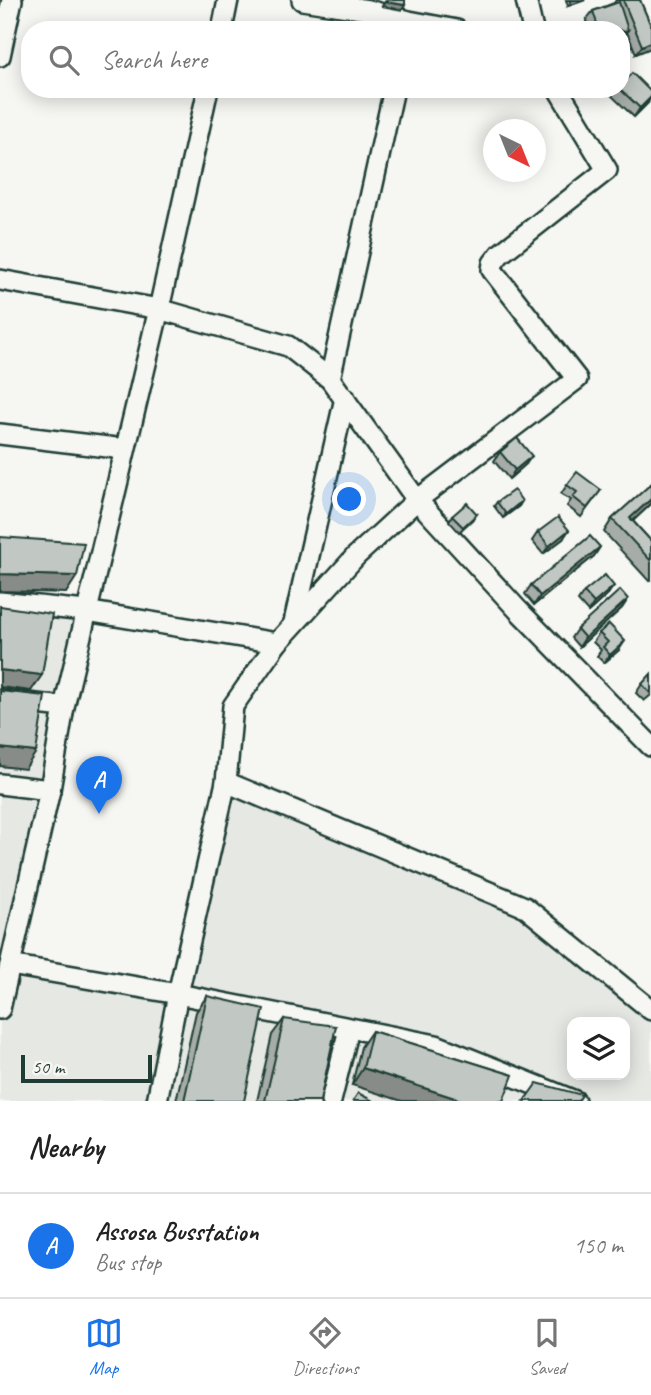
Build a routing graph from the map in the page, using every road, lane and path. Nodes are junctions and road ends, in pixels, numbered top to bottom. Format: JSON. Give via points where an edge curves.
{"nodes":[{"id":1,"x":12,"y":0,"type":"edge"},
{"id":2,"x":228,"y":0,"type":"edge"},
{"id":3,"x":302,"y":0,"type":"edge"},
{"id":4,"x":526,"y":0,"type":"edge"},
{"id":5,"x":224,"y":21,"type":"edge"},
{"id":6,"x":396,"y":21,"type":"edge"},
{"id":7,"x":531,"y":21,"type":"edge"},
{"id":8,"x":0,"y":56,"type":"edge"},
{"id":9,"x":206,"y":98,"type":"edge"},
{"id":10,"x":392,"y":98,"type":"edge"},
{"id":11,"x":563,"y":98,"type":"edge"},
{"id":12,"x":0,"y":280,"type":"edge"},
{"id":13,"x":159,"y":309,"type":"junction"},
{"id":14,"x":330,"y":379,"type":"junction"},
{"id":15,"x":345,"y":398,"type":"junction"},
{"id":16,"x":0,"y":434,"type":"edge"},
{"id":17,"x":124,"y":449,"type":"junction"},
{"id":18,"x":417,"y":500,"type":"junction"},
{"id":19,"x":0,"y":603,"type":"edge"},
{"id":20,"x":86,"y":611,"type":"junction"},
{"id":21,"x":293,"y":625,"type":"junction"},
{"id":22,"x":276,"y":643,"type":"junction"},
{"id":23,"x":0,"y":700,"type":"edge"},
{"id":24,"x":64,"y":707,"type":"junction"},
{"id":25,"x":651,"y":746,"type":"edge"},
{"id":26,"x":226,"y":782,"type":"junction"},
{"id":27,"x":0,"y":784,"type":"edge"},
{"id":28,"x":50,"y":790,"type":"junction"},
{"id":29,"x":9,"y":965,"type":"junction"},
{"id":30,"x":178,"y":994,"type":"junction"},
{"id":31,"x":0,"y":1009,"type":"edge"},
{"id":32,"x":651,"y":1010,"type":"edge"},
{"id":33,"x":349,"y":1029,"type":"junction"},
{"id":34,"x":157,"y":1101,"type":"edge"},
{"id":35,"x":331,"y":1101,"type":"edge"},
{"id":36,"x":575,"y":1101,"type":"edge"}],
"edges":[{"from":1,"to":8,"type":"street"},
{"from":2,"to":5,"type":"street"},
{"from":3,"to":6,"type":"street","via":[[368,10]]},
{"from":4,"to":7,"type":"street"},
{"from":9,"to":13,"type":"street"},
{"from":10,"to":14,"type":"street"},
{"from":11,"to":18,"type":"street","via":[[607,170],[500,254],[492,270],[577,379]]},
{"from":12,"to":13,"type":"street"},
{"from":13,"to":14,"type":"street","via":[[288,346]]},
{"from":13,"to":17,"type":"street"},
{"from":14,"to":15,"type":"street"},
{"from":15,"to":18,"type":"street"},
{"from":15,"to":21,"type":"street"},
{"from":16,"to":17,"type":"street"},
{"from":17,"to":20,"type":"street"},
{"from":18,"to":21,"type":"street","via":[[356,556]]},
{"from":18,"to":25,"type":"street"},
{"from":19,"to":20,"type":"street"},
{"from":20,"to":22,"type":"street"},
{"from":20,"to":24,"type":"street"},
{"from":21,"to":22,"type":"street"},
{"from":22,"to":26,"type":"street","via":[[233,706]]},
{"from":23,"to":24,"type":"street"},
{"from":24,"to":28,"type":"street"},
{"from":26,"to":30,"type":"street"},
{"from":26,"to":32,"type":"street","via":[[525,907]]},
{"from":27,"to":28,"type":"street"},
{"from":28,"to":29,"type":"street"},
{"from":29,"to":30,"type":"street"},
{"from":29,"to":31,"type":"street"},
{"from":30,"to":33,"type":"street"},
{"from":30,"to":34,"type":"street"},
{"from":33,"to":35,"type":"street"},
{"from":33,"to":36,"type":"street","via":[[436,1045]]}]}
